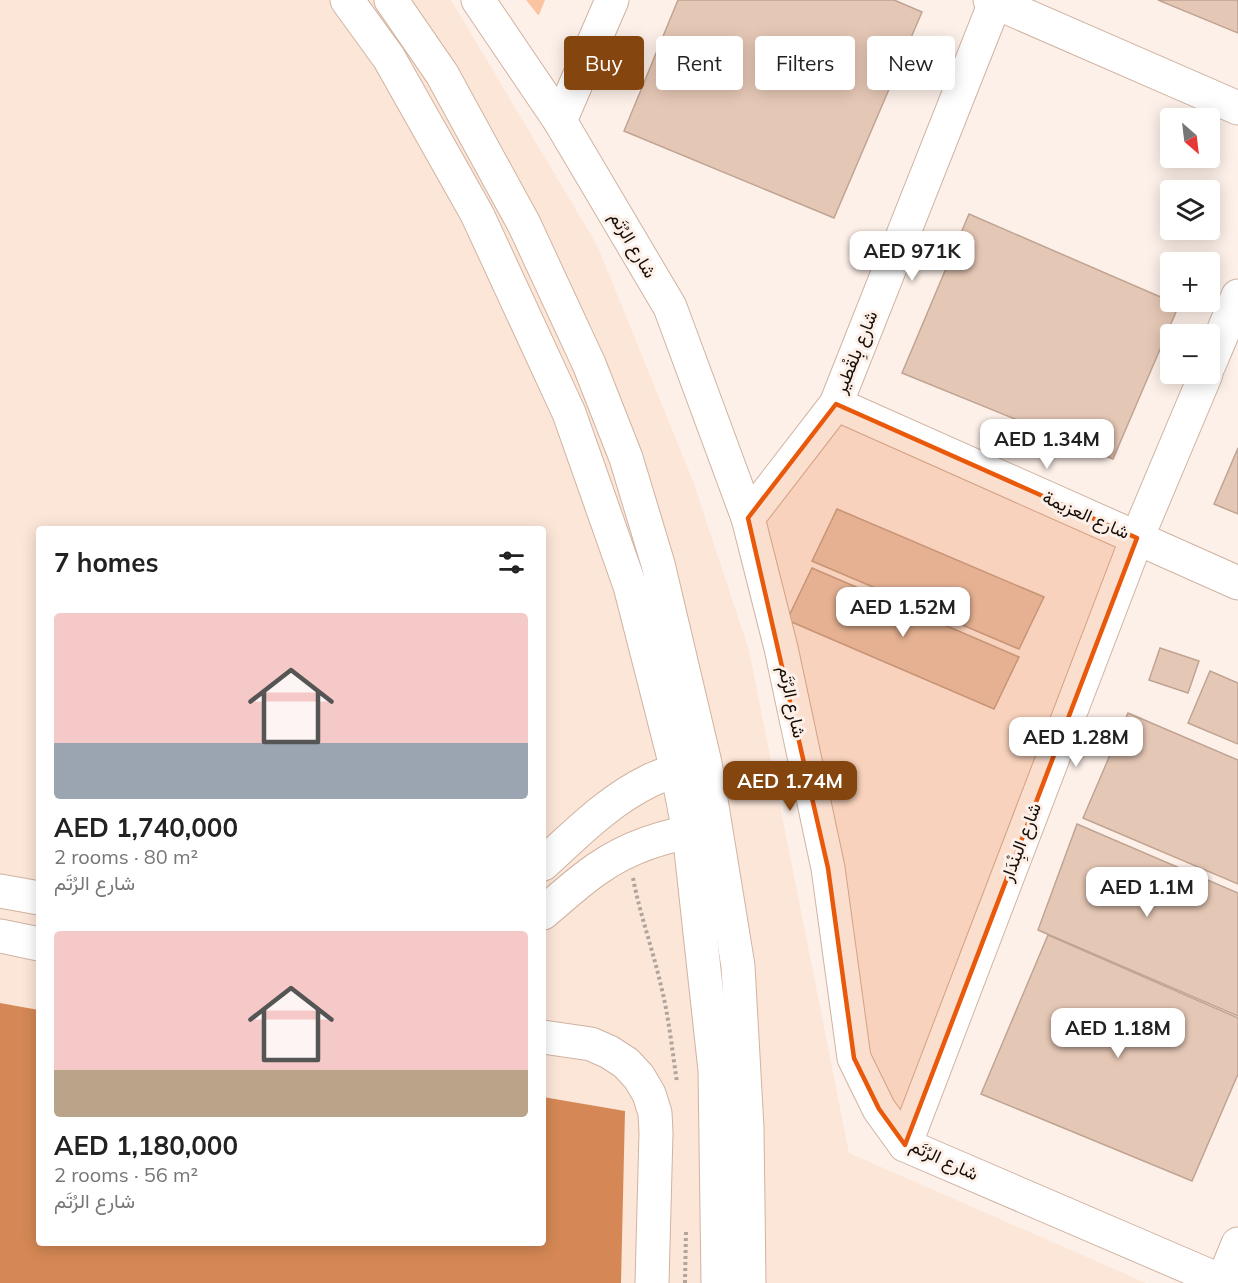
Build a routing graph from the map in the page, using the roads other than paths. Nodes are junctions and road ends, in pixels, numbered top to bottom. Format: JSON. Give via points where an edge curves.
{"nodes":[{"id":1,"x":347,"y":0,"type":"edge"},
{"id":2,"x":391,"y":0,"type":"edge"},
{"id":3,"x":478,"y":0,"type":"edge"},
{"id":4,"x":612,"y":0,"type":"edge"},
{"id":5,"x":994,"y":1,"type":"edge"},
{"id":6,"x":1238,"y":108,"type":"edge"},
{"id":7,"x":560,"y":121,"type":"junction"},
{"id":8,"x":1238,"y":296,"type":"edge"},
{"id":9,"x":1220,"y":339,"type":"edge"},
{"id":10,"x":1202,"y":384,"type":"edge"},
{"id":11,"x":836,"y":404,"type":"junction"},
{"id":12,"x":748,"y":518,"type":"junction"},
{"id":13,"x":1137,"y":538,"type":"junction"},
{"id":14,"x":1238,"y":583,"type":"edge"},
{"id":15,"x":691,"y":766,"type":"junction"},
{"id":16,"x":703,"y":830,"type":"junction"},
{"id":17,"x":546,"y":861,"type":"edge"},
{"id":18,"x":0,"y":891,"type":"edge"},
{"id":19,"x":36,"y":897,"type":"edge"},
{"id":20,"x":546,"y":911,"type":"edge"},
{"id":21,"x":0,"y":936,"type":"edge"},
{"id":22,"x":36,"y":943,"type":"edge"},
{"id":23,"x":546,"y":1037,"type":"edge"},
{"id":24,"x":905,"y":1145,"type":"junction"},
{"id":25,"x":1238,"y":1244,"type":"edge"},
{"id":26,"x":1224,"y":1282,"type":"edge"},
{"id":27,"x":652,"y":1283,"type":"edge"},
{"id":28,"x":718,"y":1283,"type":"edge"},
{"id":29,"x":749,"y":1283,"type":"edge"}],
"edges":[{"from":1,"to":15,"type":"street","via":[[389,57],[477,214],[569,413]]},
{"from":2,"to":15,"type":"street","via":[[442,74],[519,214],[589,364],[626,458],[658,564]]},
{"from":3,"to":7,"type":"street","name":"شارع الرُتَم"},
{"from":4,"to":7,"type":"street"},
{"from":5,"to":6,"type":"street"},
{"from":5,"to":11,"type":"street","name":"شارع بِلقْطير"},
{"from":7,"to":12,"type":"street","name":"شارع الرُتَم","via":[[670,307]]},
{"from":8,"to":9,"type":"street"},
{"from":10,"to":13,"type":"street","name":"شارع البِنْدَار"},
{"from":11,"to":12,"type":"street","name":"شارع بِلقْطير"},
{"from":11,"to":13,"type":"street","name":"شارع العزيمة"},
{"from":12,"to":24,"type":"street","name":"شارع الرُتَم","via":[[781,648],[828,868],[854,1058],[879,1109]]},
{"from":13,"to":14,"type":"street","name":"شارع العزيمة"},
{"from":13,"to":24,"type":"street","name":"شارع البِنْدَار"},
{"from":15,"to":16,"type":"street"},
{"from":15,"to":17,"type":"street","via":[[650,780],[625,794]]},
{"from":16,"to":20,"type":"street","via":[[629,850],[596,869]]},
{"from":16,"to":28,"type":"street","via":[[715,1070]]},
{"from":16,"to":29,"type":"street","via":[[738,966],[747,1128]]},
{"from":18,"to":19,"type":"street"},
{"from":21,"to":22,"type":"street"},
{"from":23,"to":27,"type":"street","via":[[591,1044],[609,1052],[626,1063],[649,1094],[656,1133]]},
{"from":24,"to":26,"type":"street","name":"شارع الرُتَم"},
{"from":25,"to":26,"type":"street"}]}
